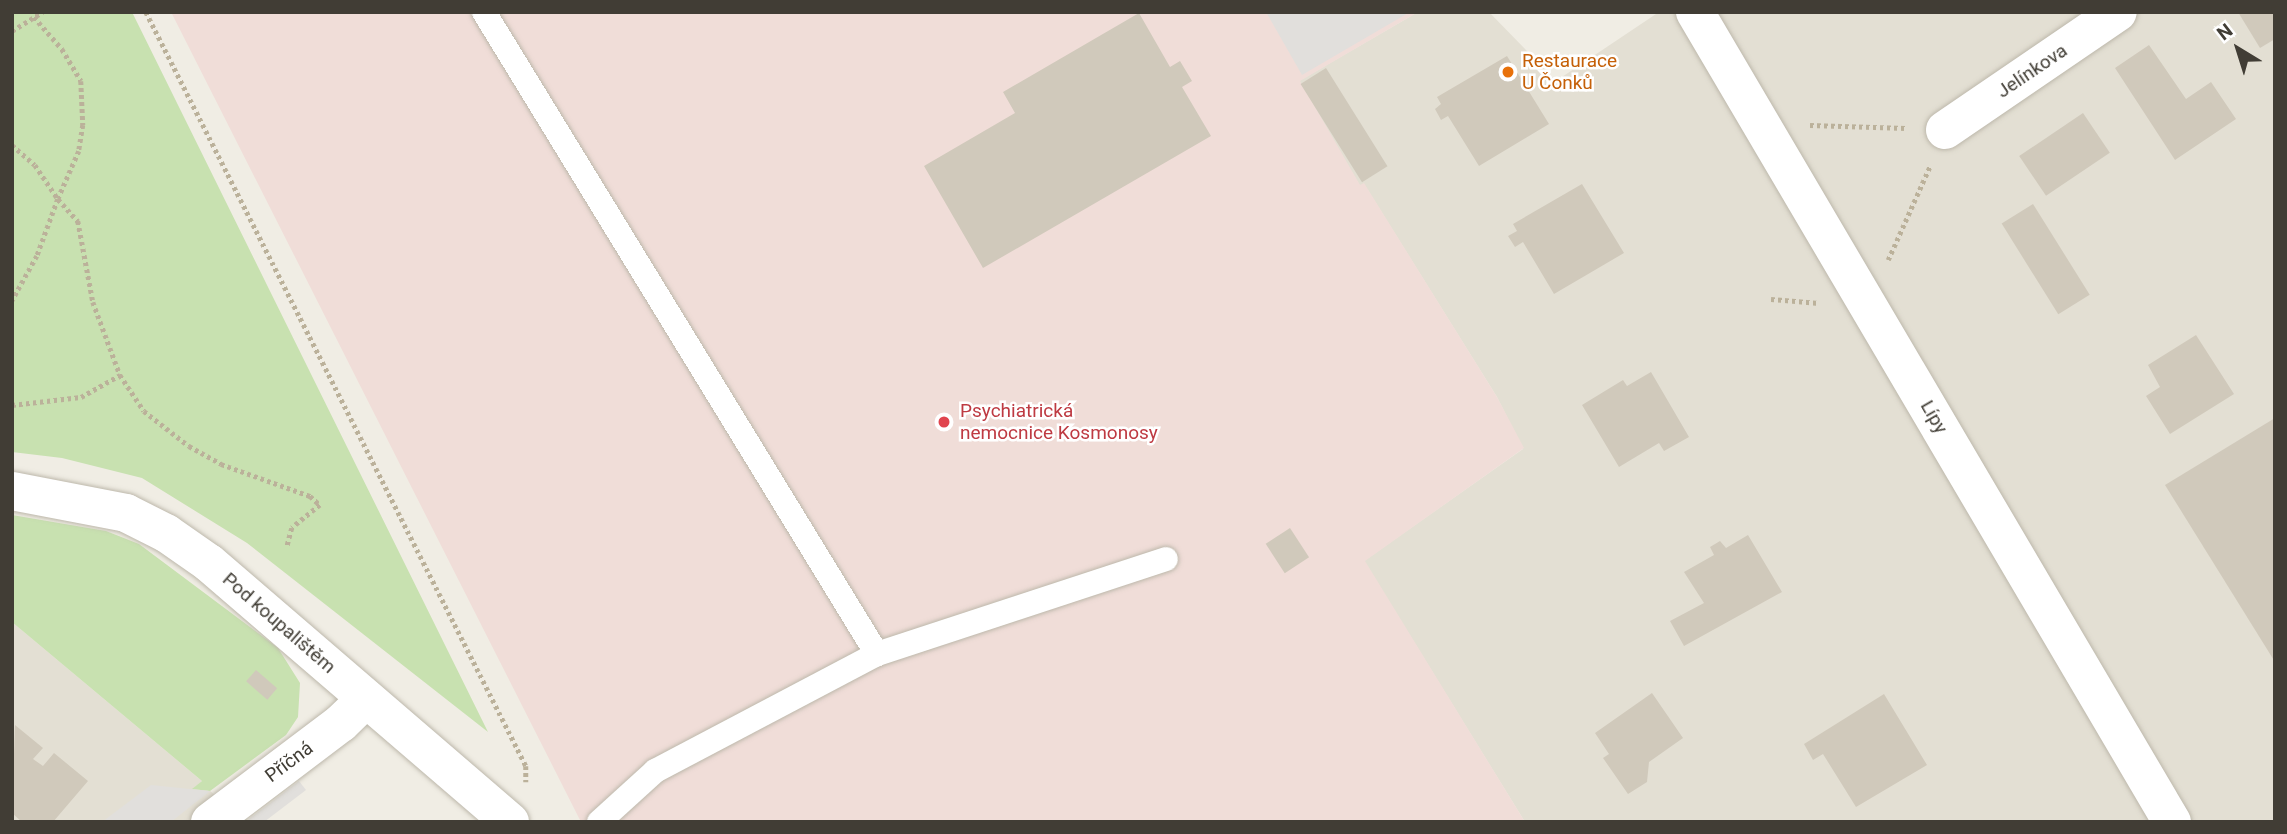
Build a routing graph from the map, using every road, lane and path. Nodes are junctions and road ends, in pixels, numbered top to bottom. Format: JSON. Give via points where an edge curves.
{"nodes":[{"id":1,"x":43,"y":12,"type":"edge"},
{"id":2,"x":146,"y":12,"type":"edge"},
{"id":3,"x":484,"y":12,"type":"edge"},
{"id":4,"x":1695,"y":12,"type":"edge"},
{"id":5,"x":2118,"y":12,"type":"edge"},
{"id":6,"x":34,"y":17,"type":"junction"},
{"id":7,"x":12,"y":31,"type":"edge"},
{"id":8,"x":1761,"y":124,"type":"junction"},
{"id":9,"x":1945,"y":130,"type":"junction"},
{"id":10,"x":12,"y":145,"type":"edge"},
{"id":11,"x":58,"y":199,"type":"junction"},
{"id":12,"x":1886,"y":265,"type":"dead end"},
{"id":13,"x":1771,"y":299,"type":"dead end"},
{"id":14,"x":12,"y":301,"type":"edge"},
{"id":15,"x":1825,"y":304,"type":"dead end"},
{"id":16,"x":120,"y":375,"type":"junction"},
{"id":17,"x":12,"y":404,"type":"edge"},
{"id":18,"x":12,"y":491,"type":"edge"},
{"id":19,"x":287,"y":547,"type":"dead end"},
{"id":20,"x":1166,"y":559,"type":"dead end"},
{"id":21,"x":877,"y":654,"type":"junction"},
{"id":22,"x":366,"y":699,"type":"junction"},
{"id":23,"x":508,"y":819,"type":"edge"},
{"id":24,"x":210,"y":822,"type":"edge"},
{"id":25,"x":599,"y":822,"type":"edge"},
{"id":26,"x":2172,"y":822,"type":"edge"}],
"edges":[{"from":1,"to":6,"type":"path"},
{"from":2,"to":23,"type":"path","via":[[526,766],[526,784]]},
{"from":3,"to":21,"type":"lane"},
{"from":4,"to":8,"type":"street","name":"Lípy"},
{"from":5,"to":9,"type":"street","name":"Jelínkova"},
{"from":6,"to":7,"type":"path"},
{"from":6,"to":11,"type":"path","via":[[62,49],[81,81],[79,151]]},
{"from":8,"to":9,"type":"path"},
{"from":8,"to":26,"type":"street","name":"Lípy"},
{"from":9,"to":12,"type":"path"},
{"from":10,"to":11,"type":"path","via":[[35,165]]},
{"from":11,"to":14,"type":"path","via":[[37,256]]},
{"from":11,"to":16,"type":"path","via":[[78,221],[93,302]]},
{"from":13,"to":15,"type":"path"},
{"from":16,"to":17,"type":"path","via":[[81,397]]},
{"from":16,"to":19,"type":"path","via":[[144,411],[188,446],[221,464],[310,496],[320,505],[292,528]]},
{"from":18,"to":22,"type":"street","name":"Pod koupalištěm","via":[[126,513],[166,533],[209,563]]},
{"from":20,"to":21,"type":"lane"},
{"from":21,"to":25,"type":"lane","via":[[655,771]]},
{"from":22,"to":23,"type":"street","name":"Pod koupalištěm"},
{"from":22,"to":24,"type":"street","name":"Příčná"}]}
